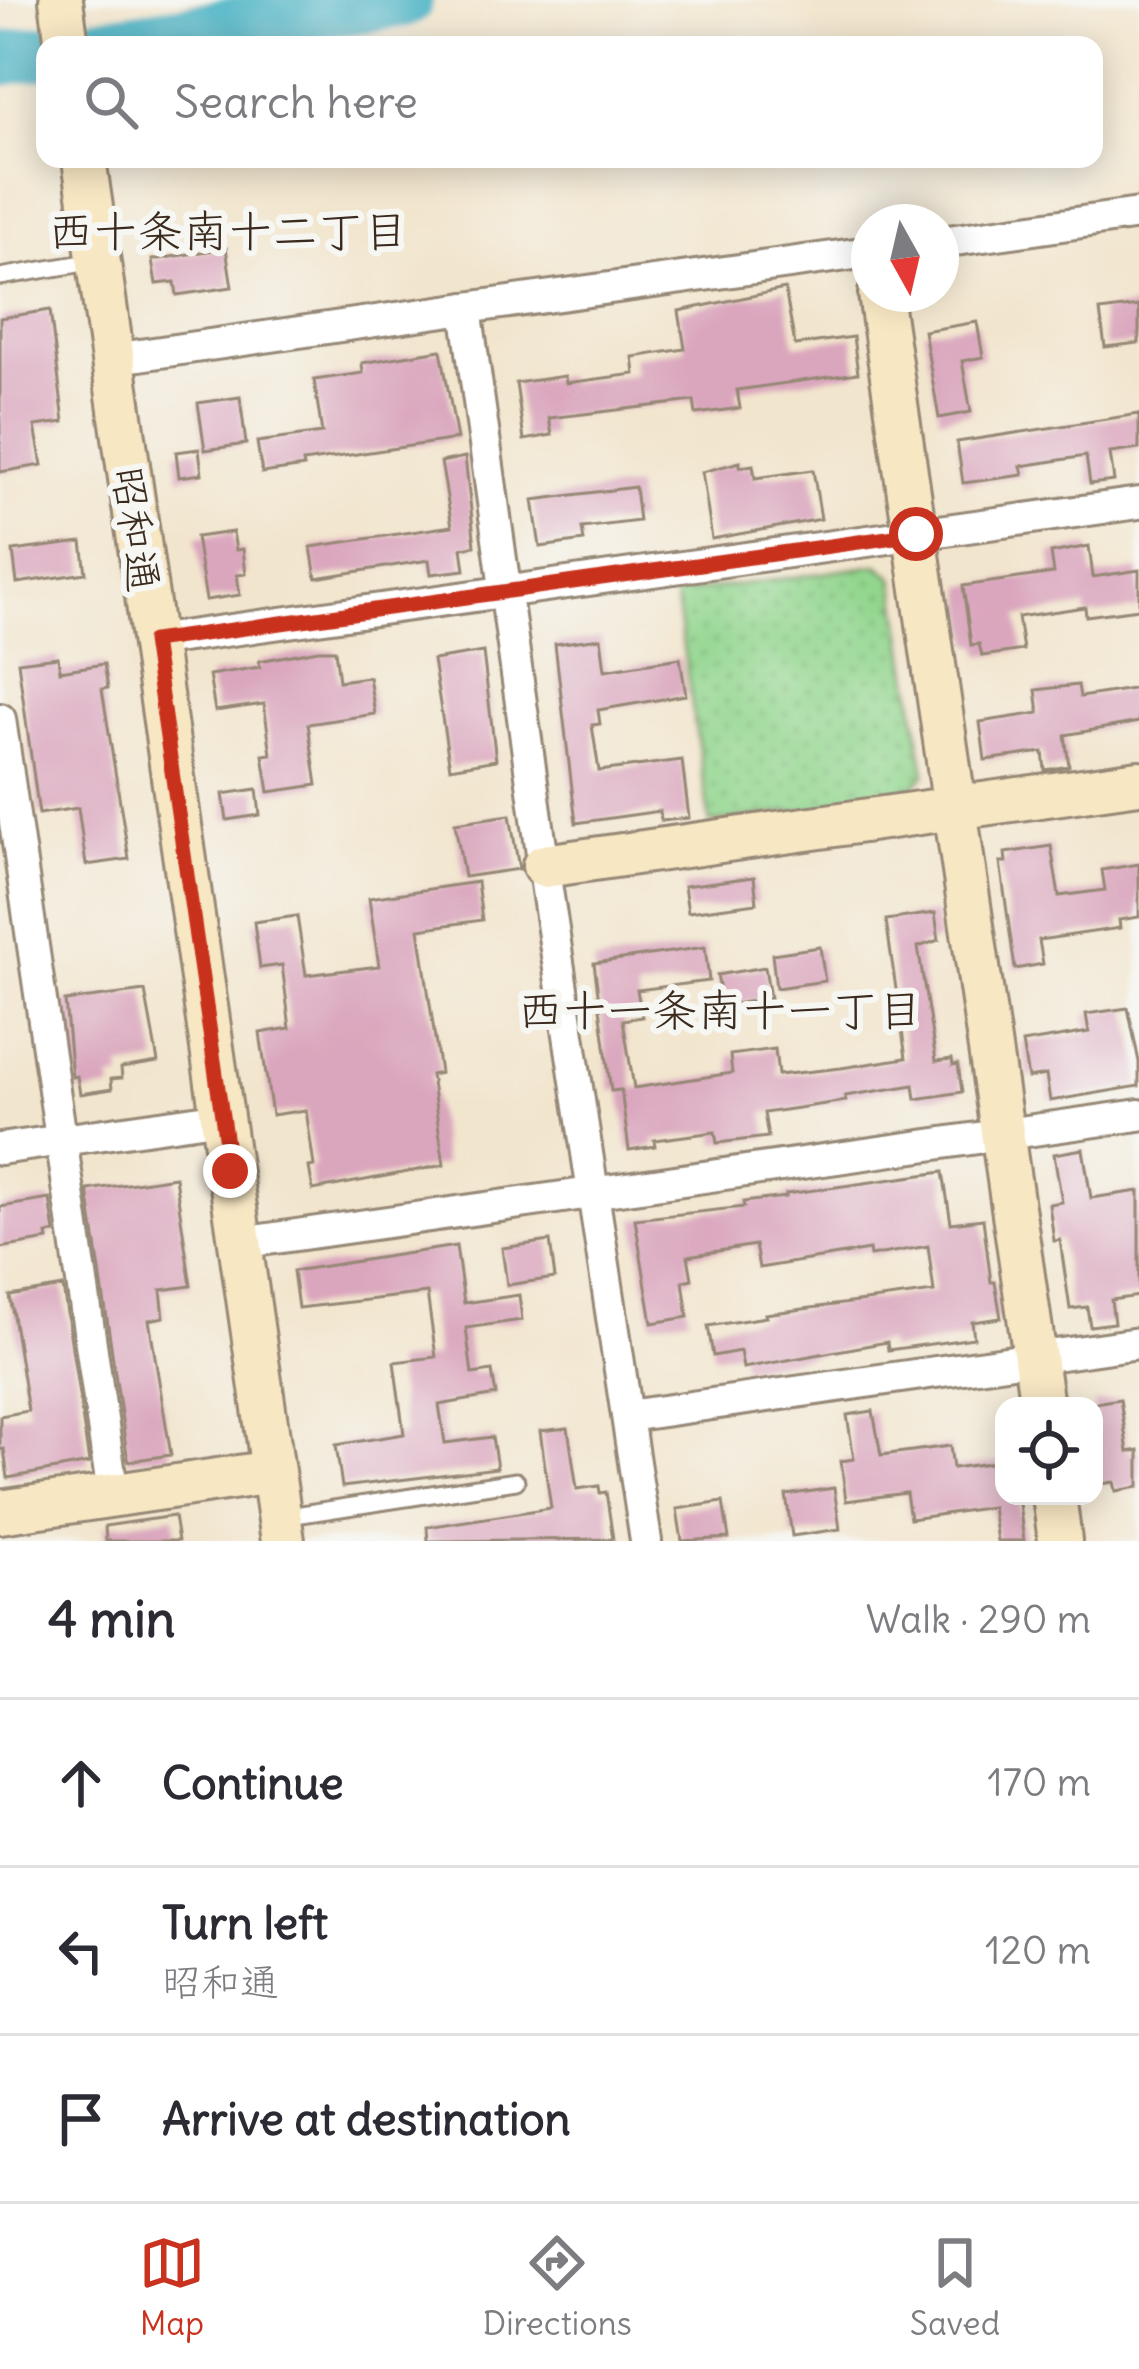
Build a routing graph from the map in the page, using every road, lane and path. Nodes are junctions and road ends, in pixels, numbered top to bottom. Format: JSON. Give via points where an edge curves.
{"nodes":[{"id":1,"x":61,"y":0,"type":"edge"},
{"id":2,"x":66,"y":36,"type":"edge"},
{"id":3,"x":85,"y":168,"type":"edge"},
{"id":4,"x":1139,"y":214,"type":"edge"},
{"id":5,"x":959,"y":239,"type":"edge"},
{"id":6,"x":851,"y":255,"type":"edge"},
{"id":7,"x":99,"y":261,"type":"junction"},
{"id":8,"x":0,"y":277,"type":"edge"},
{"id":9,"x":466,"y":308,"type":"junction"},
{"id":10,"x":883,"y":312,"type":"edge"},
{"id":11,"x":112,"y":358,"type":"junction"},
{"id":12,"x":1139,"y":503,"type":"edge"},
{"id":13,"x":916,"y":534,"type":"junction"},
{"id":14,"x":505,"y":591,"type":"junction"},
{"id":15,"x":153,"y":641,"type":"junction"},
{"id":16,"x":0,"y":719,"type":"edge"},
{"id":17,"x":1139,"y":782,"type":"edge"},
{"id":18,"x":955,"y":808,"type":"junction"},
{"id":19,"x":544,"y":866,"type":"junction"},
{"id":20,"x":1139,"y":1115,"type":"edge"},
{"id":21,"x":222,"y":1117,"type":"junction"},
{"id":22,"x":1001,"y":1134,"type":"junction"},
{"id":23,"x":59,"y":1141,"type":"junction"},
{"id":24,"x":0,"y":1149,"type":"edge"},
{"id":25,"x":592,"y":1194,"type":"junction"},
{"id":26,"x":240,"y":1243,"type":"junction"},
{"id":27,"x":1139,"y":1343,"type":"edge"},
{"id":28,"x":1035,"y":1356,"type":"junction"},
{"id":29,"x":1041,"y":1397,"type":"edge"},
{"id":30,"x":628,"y":1416,"type":"junction"},
{"id":31,"x":272,"y":1472,"type":"junction"},
{"id":32,"x":516,"y":1481,"type":"dead end"},
{"id":33,"x":113,"y":1495,"type":"junction"},
{"id":34,"x":1055,"y":1505,"type":"edge"},
{"id":35,"x":0,"y":1512,"type":"edge"},
{"id":36,"x":281,"y":1530,"type":"edge"},
{"id":37,"x":646,"y":1541,"type":"edge"},
{"id":38,"x":1060,"y":1541,"type":"edge"}],
"edges":[{"from":1,"to":2,"type":"street"},
{"from":3,"to":7,"type":"street","name":"昭和通"},
{"from":4,"to":5,"type":"street"},
{"from":6,"to":9,"type":"street"},
{"from":7,"to":8,"type":"lane"},
{"from":7,"to":11,"type":"street","name":"昭和通"},
{"from":9,"to":11,"type":"street"},
{"from":9,"to":14,"type":"street"},
{"from":10,"to":13,"type":"street"},
{"from":11,"to":15,"type":"street","name":"昭和通"},
{"from":12,"to":13,"type":"street"},
{"from":13,"to":14,"type":"street"},
{"from":13,"to":18,"type":"street"},
{"from":14,"to":15,"type":"street"},
{"from":14,"to":19,"type":"street"},
{"from":15,"to":21,"type":"street","name":"昭和通"},
{"from":16,"to":23,"type":"street"},
{"from":17,"to":18,"type":"street"},
{"from":18,"to":19,"type":"street"},
{"from":18,"to":22,"type":"street"},
{"from":19,"to":25,"type":"street"},
{"from":20,"to":22,"type":"street"},
{"from":21,"to":23,"type":"street"},
{"from":21,"to":26,"type":"street","name":"昭和通"},
{"from":22,"to":25,"type":"street"},
{"from":22,"to":28,"type":"street"},
{"from":23,"to":24,"type":"street"},
{"from":23,"to":33,"type":"street"},
{"from":25,"to":26,"type":"street"},
{"from":25,"to":30,"type":"street"},
{"from":26,"to":31,"type":"street","name":"昭和通"},
{"from":27,"to":28,"type":"street"},
{"from":28,"to":29,"type":"street"},
{"from":28,"to":30,"type":"street"},
{"from":30,"to":37,"type":"street"},
{"from":31,"to":33,"type":"street"},
{"from":31,"to":36,"type":"street","name":"昭和通"},
{"from":32,"to":36,"type":"lane"},
{"from":33,"to":35,"type":"street"},
{"from":34,"to":38,"type":"street"}]}
